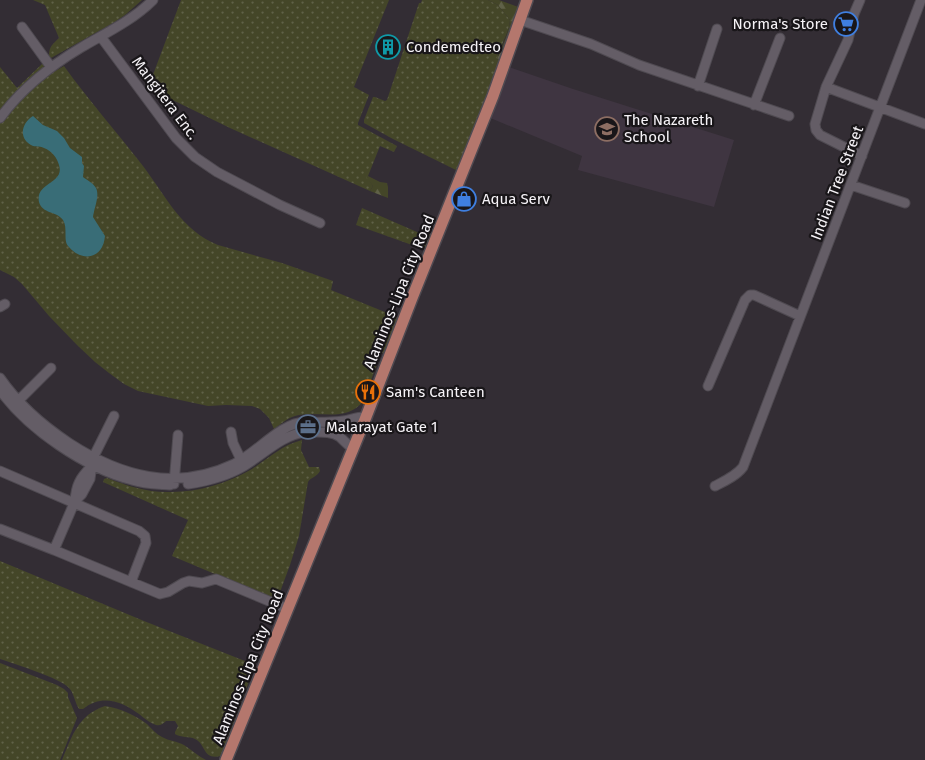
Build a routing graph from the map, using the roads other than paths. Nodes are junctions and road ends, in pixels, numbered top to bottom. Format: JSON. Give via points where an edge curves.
{"nodes":[{"id":1,"x":153,"y":0,"type":"edge"},
{"id":2,"x":527,"y":0,"type":"edge"},
{"id":3,"x":860,"y":0,"type":"edge"},
{"id":4,"x":921,"y":0,"type":"edge"},
{"id":5,"x":921,"y":11,"type":"edge"},
{"id":6,"x":520,"y":20,"type":"junction"},
{"id":7,"x":22,"y":27,"type":"dead end"},
{"id":8,"x":718,"y":29,"type":"dead end"},
{"id":9,"x":101,"y":37,"type":"junction"},
{"id":10,"x":780,"y":38,"type":"dead end"},
{"id":11,"x":51,"y":67,"type":"junction"},
{"id":12,"x":698,"y":86,"type":"junction"},
{"id":13,"x":826,"y":87,"type":"junction"},
{"id":14,"x":754,"y":105,"type":"junction"},
{"id":15,"x":881,"y":107,"type":"junction"},
{"id":16,"x":789,"y":116,"type":"dead end"},
{"id":17,"x":0,"y":118,"type":"edge"},
{"id":18,"x":925,"y":124,"type":"edge"},
{"id":19,"x":862,"y":156,"type":"junction"},
{"id":20,"x":851,"y":185,"type":"junction"},
{"id":21,"x":905,"y":203,"type":"dead end"},
{"id":22,"x":320,"y":223,"type":"dead end"},
{"id":23,"x":800,"y":316,"type":"junction"},
{"id":24,"x":51,"y":368,"type":"dead end"},
{"id":25,"x":0,"y":378,"type":"edge"},
{"id":26,"x":708,"y":386,"type":"dead end"},
{"id":27,"x":0,"y":390,"type":"edge"},
{"id":28,"x":16,"y":403,"type":"junction"},
{"id":29,"x":114,"y":416,"type":"dead end"},
{"id":30,"x":366,"y":417,"type":"junction"},
{"id":31,"x":311,"y":427,"type":"junction"},
{"id":32,"x":231,"y":432,"type":"dead end"},
{"id":33,"x":178,"y":435,"type":"dead end"},
{"id":34,"x":353,"y":448,"type":"junction"},
{"id":35,"x":92,"y":463,"type":"junction"},
{"id":36,"x":243,"y":463,"type":"junction"},
{"id":37,"x":0,"y":471,"type":"edge"},
{"id":38,"x":175,"y":482,"type":"junction"},
{"id":39,"x":715,"y":486,"type":"dead end"},
{"id":40,"x":74,"y":502,"type":"junction"},
{"id":41,"x":0,"y":529,"type":"edge"},
{"id":42,"x":54,"y":550,"type":"junction"},
{"id":43,"x":131,"y":582,"type":"junction"},
{"id":44,"x":288,"y":609,"type":"junction"},
{"id":45,"x":226,"y":760,"type":"edge"}],
"edges":[{"from":1,"to":9,"type":"street"},
{"from":2,"to":6,"type":"main road","name":"Alaminos-Lipa City Road"},
{"from":3,"to":13,"type":"street","via":[[848,40]]},
{"from":4,"to":5,"type":"street","name":"Indian Tree Street"},
{"from":5,"to":15,"type":"street","name":"Indian Tree Street"},
{"from":6,"to":12,"type":"street"},
{"from":6,"to":30,"type":"main road","name":"Alaminos-Lipa City Road"},
{"from":7,"to":11,"type":"street"},
{"from":8,"to":12,"type":"street"},
{"from":9,"to":11,"type":"street"},
{"from":9,"to":22,"type":"street","name":"Mangitera Enc.","via":[[183,147],[217,172]]},
{"from":10,"to":14,"type":"street"},
{"from":11,"to":17,"type":"street","via":[[20,93]]},
{"from":12,"to":14,"type":"street"},
{"from":13,"to":15,"type":"street"},
{"from":13,"to":19,"type":"street","via":[[816,130]]},
{"from":14,"to":16,"type":"street"},
{"from":15,"to":18,"type":"street"},
{"from":15,"to":19,"type":"street","name":"Indian Tree Street"},
{"from":19,"to":20,"type":"street","name":"Indian Tree Street"},
{"from":20,"to":21,"type":"street"},
{"from":20,"to":23,"type":"street","name":"Indian Tree Street"},
{"from":23,"to":26,"type":"street","via":[[750,295]]},
{"from":23,"to":39,"type":"street","name":"Indian Tree Street","via":[[743,467]]},
{"from":24,"to":28,"type":"street"},
{"from":25,"to":28,"type":"street"},
{"from":27,"to":28,"type":"street"},
{"from":28,"to":35,"type":"street"},
{"from":29,"to":35,"type":"street"},
{"from":30,"to":31,"type":"street"},
{"from":30,"to":34,"type":"main road","name":"Alaminos-Lipa City Road"},
{"from":31,"to":34,"type":"street","via":[[332,433]]},
{"from":31,"to":36,"type":"street","via":[[296,424],[283,430]]},
{"from":32,"to":36,"type":"street"},
{"from":33,"to":38,"type":"street"},
{"from":34,"to":44,"type":"main road","name":"Alaminos-Lipa City Road"},
{"from":35,"to":38,"type":"street"},
{"from":35,"to":40,"type":"street","via":[[75,491]]},
{"from":36,"to":38,"type":"street"},
{"from":37,"to":40,"type":"street"},
{"from":40,"to":42,"type":"street"},
{"from":40,"to":43,"type":"street","via":[[139,530],[145,536],[145,547]]},
{"from":41,"to":42,"type":"street"},
{"from":42,"to":43,"type":"street"},
{"from":43,"to":44,"type":"street","via":[[165,594],[189,581],[202,583],[216,579]]},
{"from":44,"to":45,"type":"main road","name":"Alaminos-Lipa City Road"}]}
